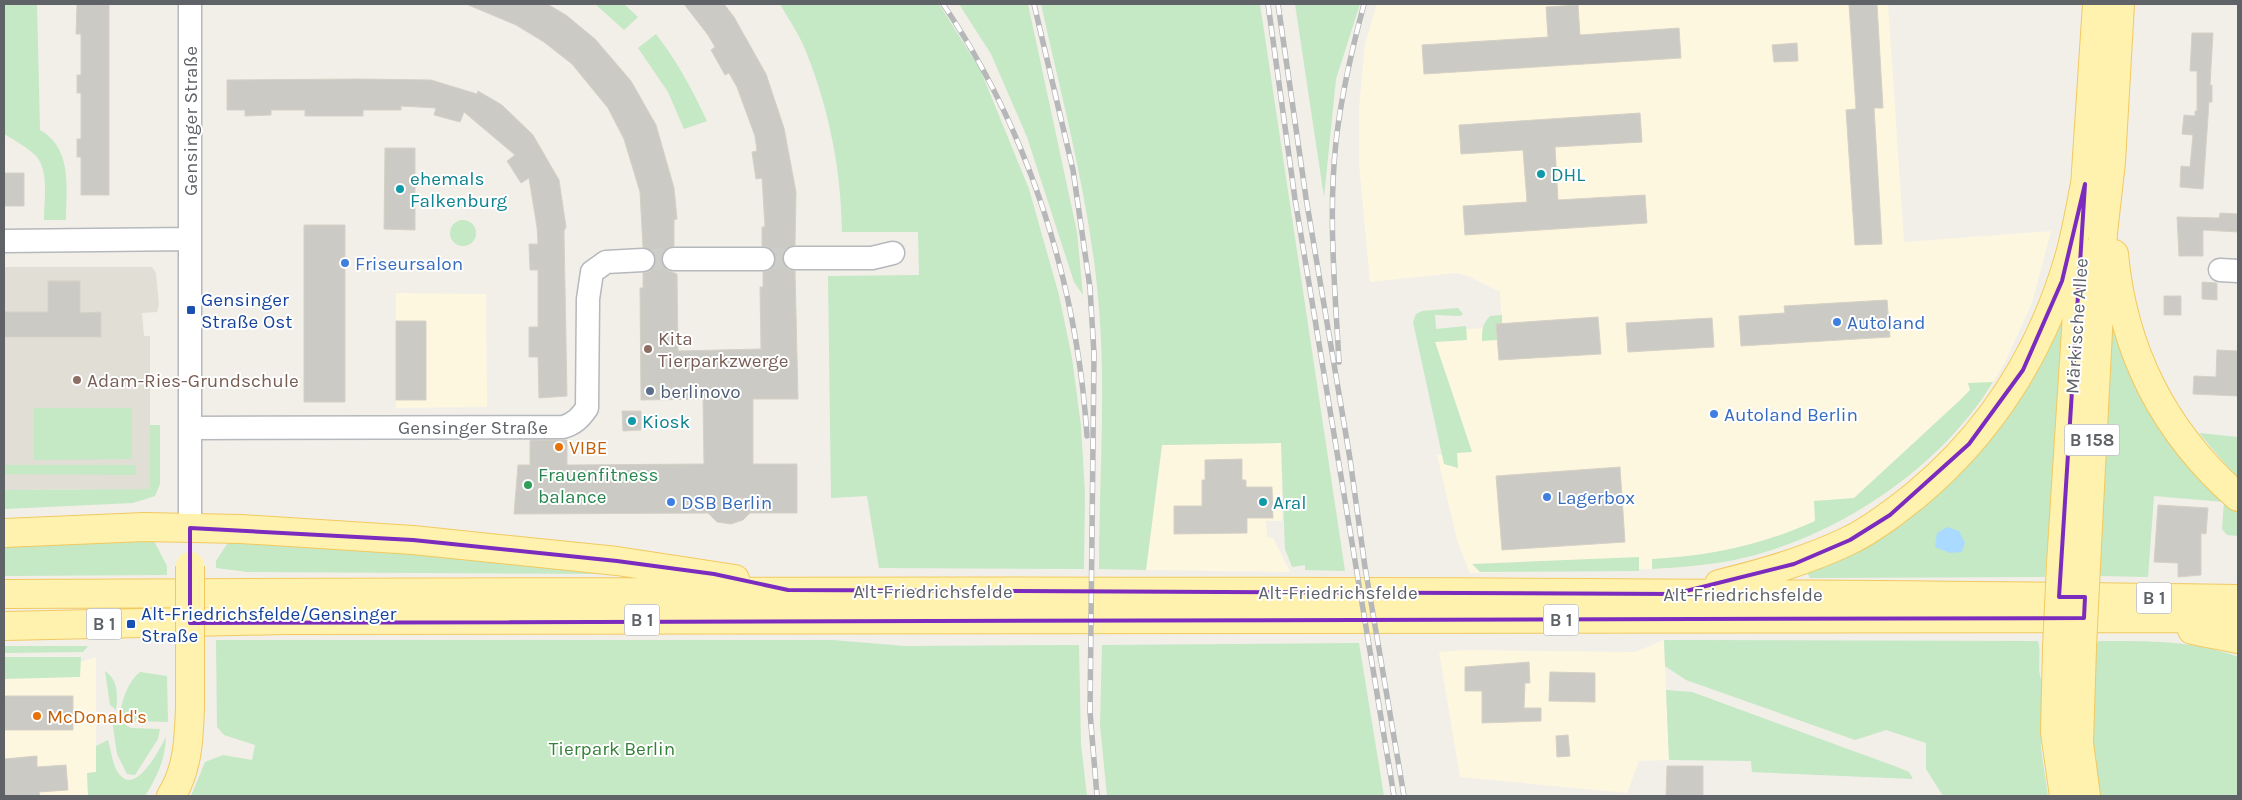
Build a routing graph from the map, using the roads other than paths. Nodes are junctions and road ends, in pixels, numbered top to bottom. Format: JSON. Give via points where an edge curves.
{"nodes":[{"id":1,"x":190,"y":4,"type":"edge"},
{"id":2,"x":2097,"y":4,"type":"edge"},
{"id":3,"x":2120,"y":4,"type":"edge"},
{"id":4,"x":2111,"y":162,"type":"junction"},
{"id":5,"x":2085,"y":184,"type":"junction"},
{"id":6,"x":190,"y":239,"type":"junction"},
{"id":7,"x":4,"y":241,"type":"edge"},
{"id":8,"x":894,"y":253,"type":"dead end"},
{"id":9,"x":763,"y":258,"type":"tunnel mouth"},
{"id":10,"x":795,"y":258,"type":"tunnel mouth"},
{"id":11,"x":674,"y":259,"type":"tunnel mouth"},
{"id":12,"x":643,"y":260,"type":"tunnel mouth"},
{"id":13,"x":190,"y":428,"type":"junction"},
{"id":14,"x":2238,"y":497,"type":"edge"},
{"id":15,"x":190,"y":528,"type":"junction"},
{"id":16,"x":4,"y":533,"type":"edge"},
{"id":17,"x":2073,"y":565,"type":"junction"},
{"id":18,"x":788,"y":590,"type":"junction"},
{"id":19,"x":4,"y":594,"type":"edge"},
{"id":20,"x":1674,"y":594,"type":"junction"},
{"id":21,"x":2238,"y":599,"type":"edge"},
{"id":22,"x":2134,"y":618,"type":"junction"},
{"id":23,"x":2238,"y":618,"type":"edge"},
{"id":24,"x":4,"y":626,"type":"edge"},
{"id":25,"x":2238,"y":639,"type":"edge"},
{"id":26,"x":2069,"y":647,"type":"junction"},
{"id":27,"x":171,"y":796,"type":"edge"},
{"id":28,"x":2064,"y":796,"type":"edge"},
{"id":29,"x":2086,"y":796,"type":"edge"}],
"edges":[{"from":1,"to":6,"type":"street","name":"Gensinger Straße"},
{"from":2,"to":5,"type":"main road","name":"Märkische Allee","number":"B 158"},
{"from":3,"to":4,"type":"main road","name":"Märkische Allee","number":"B 158"},
{"from":4,"to":14,"type":"main road","via":[[2115,264],[2131,340],[2143,370],[2174,426],[2190,448]]},
{"from":4,"to":17,"type":"main road","name":"Märkische Allee","number":"B 158"},
{"from":5,"to":17,"type":"main road","name":"Märkische Allee","number":"B 158"},
{"from":5,"to":20,"type":"main road","via":[[2070,257],[2023,370],[1970,444],[1952,463],[1890,515],[1850,540],[1794,564]]},
{"from":6,"to":7,"type":"street"},
{"from":6,"to":13,"type":"street","name":"Gensinger Straße"},
{"from":8,"to":10,"type":"street","via":[[872,258]]},
{"from":9,"to":11,"type":"street"},
{"from":12,"to":13,"type":"street","name":"Gensinger Straße","via":[[606,262],[592,272],[588,302],[587,408],[571,425]]},
{"from":13,"to":15,"type":"street","name":"Gensinger Straße"},
{"from":15,"to":16,"type":"main road"},
{"from":15,"to":18,"type":"main road","via":[[413,540],[616,560],[714,574]]},
{"from":15,"to":27,"type":"main road","bridge":true,"via":[[190,727],[182,775]]},
{"from":17,"to":26,"type":"main road","name":"Märkische Allee","number":"B 158","bridge":true},
{"from":18,"to":19,"type":"main road","name":"Alt-Friedrichsfelde","number":"B 1"},
{"from":18,"to":20,"type":"main road","name":"Alt-Friedrichsfelde","number":"B 1"},
{"from":20,"to":21,"type":"main road","name":"Alt-Friedrichsfelde","number":"B 1"},
{"from":22,"to":23,"type":"main road","number":"B 1"},
{"from":22,"to":24,"type":"main road","name":"Alt-Friedrichsfelde","number":"B 1","via":[[286,620]]},
{"from":22,"to":25,"type":"main road"},
{"from":26,"to":28,"type":"main road","via":[[2055,732]]},
{"from":26,"to":29,"type":"main road"}]}
